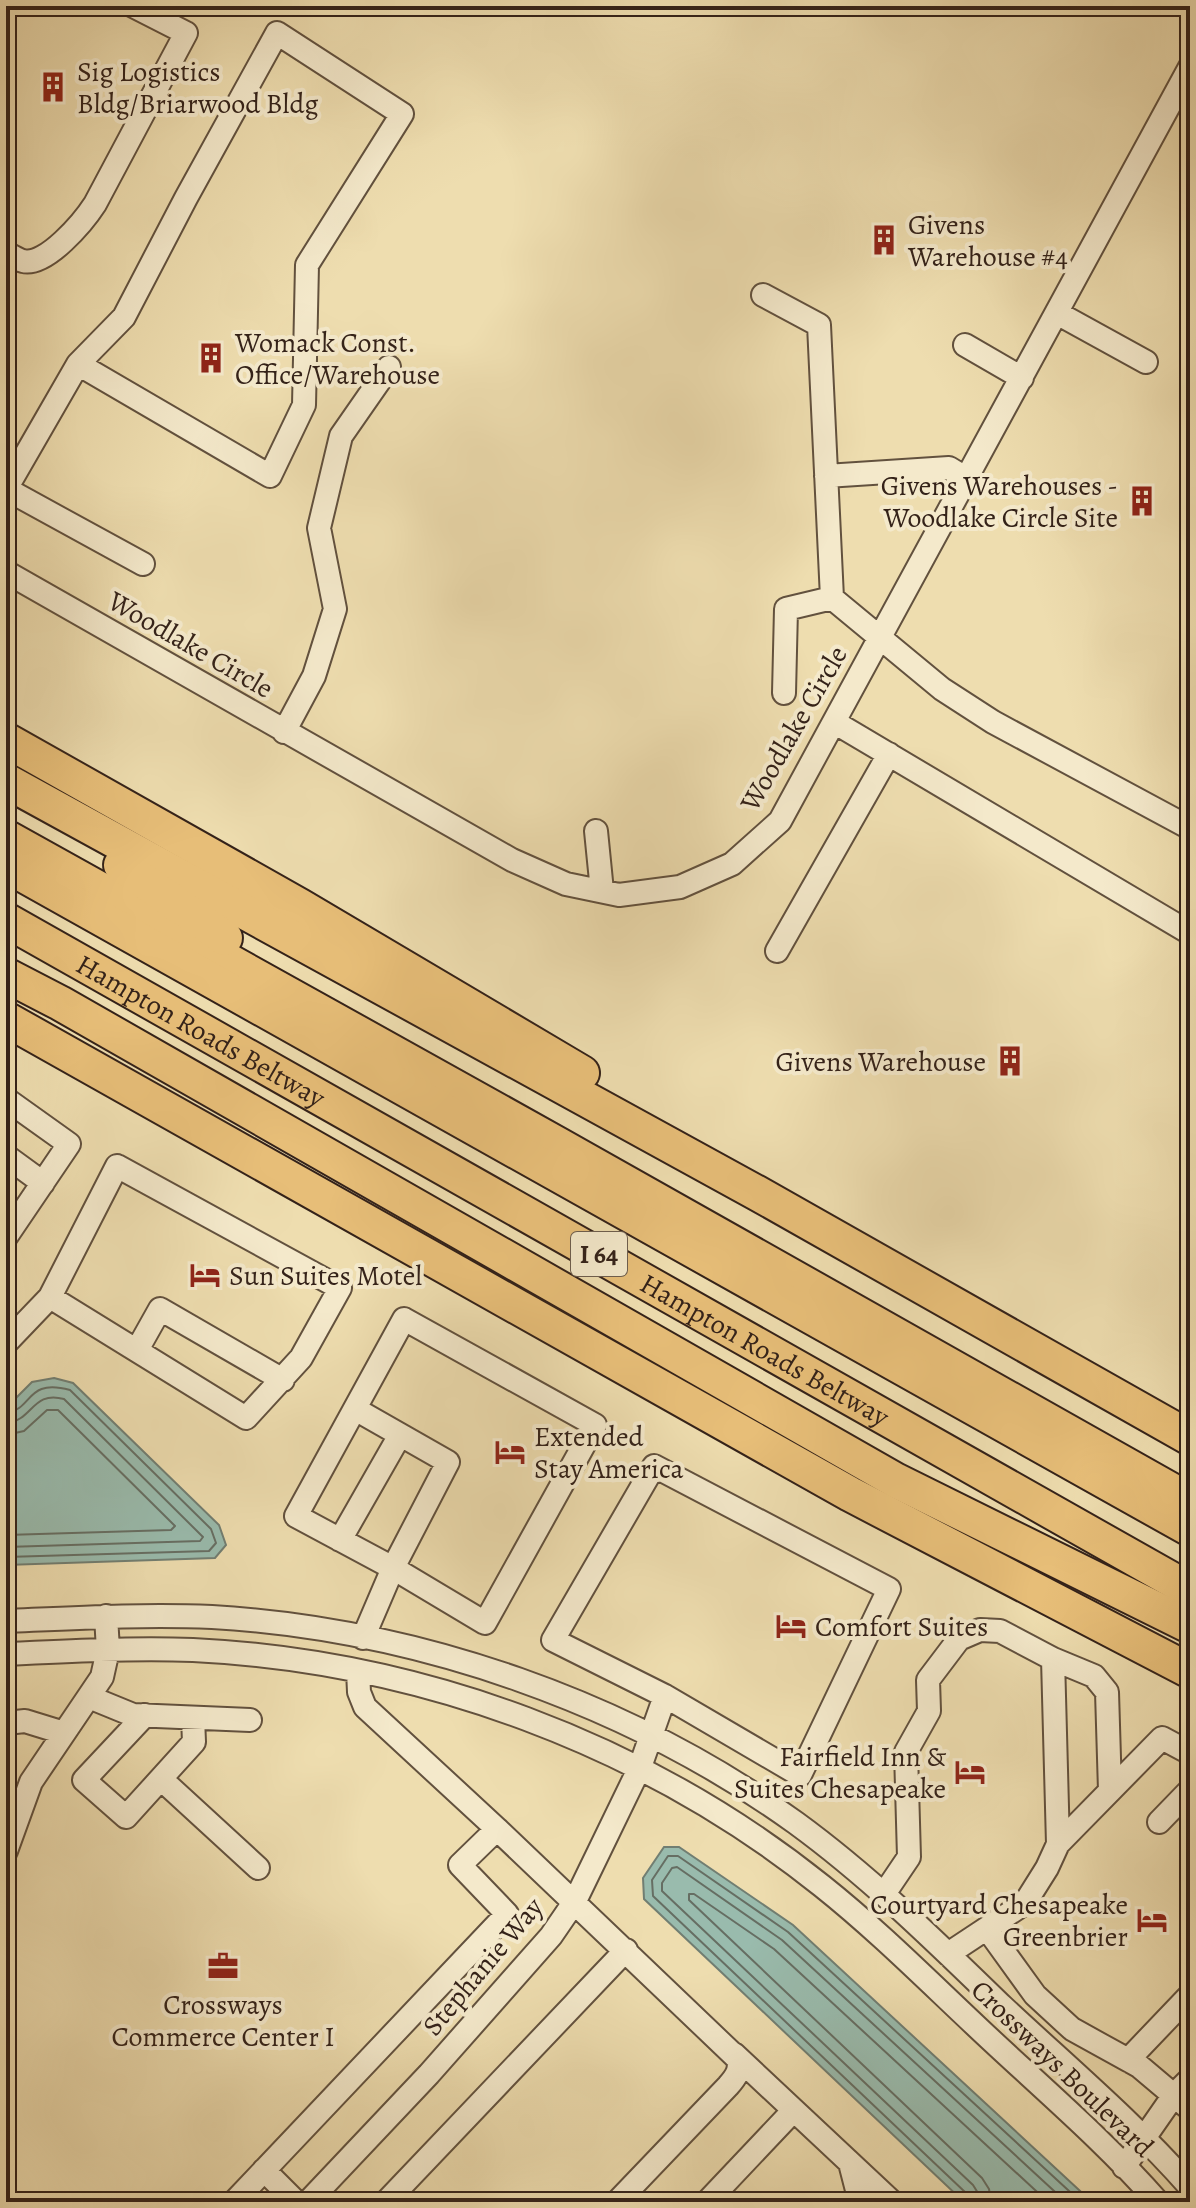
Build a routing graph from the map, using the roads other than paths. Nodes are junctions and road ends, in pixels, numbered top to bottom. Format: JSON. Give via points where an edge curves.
{"nodes":[{"id":1,"x":133,"y":6,"type":"edge"},
{"id":2,"x":1190,"y":67,"type":"edge"},
{"id":3,"x":6,"y":253,"type":"edge"},
{"id":4,"x":763,"y":295,"type":"dead end"},
{"id":5,"x":1057,"y":313,"type":"junction"},
{"id":6,"x":965,"y":345,"type":"dead end"},
{"id":7,"x":1146,"y":362,"type":"dead end"},
{"id":8,"x":78,"y":364,"type":"junction"},
{"id":9,"x":389,"y":367,"type":"dead end"},
{"id":10,"x":1022,"y":378,"type":"junction"},
{"id":11,"x":826,"y":476,"type":"junction"},
{"id":12,"x":967,"y":479,"type":"junction"},
{"id":13,"x":143,"y":564,"type":"dead end"},
{"id":14,"x":6,"y":572,"type":"edge"},
{"id":15,"x":832,"y":598,"type":"junction"},
{"id":16,"x":879,"y":640,"type":"junction"},
{"id":17,"x":784,"y":693,"type":"dead end"},
{"id":18,"x":834,"y":722,"type":"junction"},
{"id":19,"x":284,"y":732,"type":"junction"},
{"id":20,"x":15,"y":746,"type":"edge"},
{"id":21,"x":889,"y":754,"type":"junction"},
{"id":22,"x":6,"y":781,"type":"edge"},
{"id":23,"x":6,"y":789,"type":"edge"},
{"id":24,"x":1190,"y":828,"type":"edge"},
{"id":25,"x":596,"y":831,"type":"dead end"},
{"id":26,"x":6,"y":837,"type":"edge"},
{"id":27,"x":6,"y":865,"type":"edge"},
{"id":28,"x":602,"y":891,"type":"junction"},
{"id":29,"x":6,"y":901,"type":"edge"},
{"id":30,"x":6,"y":920,"type":"edge"},
{"id":31,"x":1190,"y":933,"type":"edge"},
{"id":32,"x":777,"y":951,"type":"dead end"},
{"id":33,"x":6,"y":975,"type":"edge"},
{"id":34,"x":6,"y":1019,"type":"edge"},
{"id":35,"x":383,"y":1048,"type":"junction"},
{"id":36,"x":6,"y":1099,"type":"edge"},
{"id":37,"x":6,"y":1156,"type":"edge"},
{"id":38,"x":43,"y":1183,"type":"junction"},
{"id":39,"x":757,"y":1193,"type":"junction"},
{"id":40,"x":6,"y":1237,"type":"edge"},
{"id":41,"x":50,"y":1297,"type":"junction"},
{"id":42,"x":6,"y":1343,"type":"edge"},
{"id":43,"x":137,"y":1350,"type":"junction"},
{"id":44,"x":1072,"y":1369,"type":"junction"},
{"id":45,"x":283,"y":1380,"type":"junction"},
{"id":46,"x":355,"y":1409,"type":"junction"},
{"id":47,"x":1190,"y":1429,"type":"edge"},
{"id":48,"x":400,"y":1435,"type":"junction"},
{"id":49,"x":1190,"y":1438,"type":"edge"},
{"id":50,"x":1190,"y":1501,"type":"edge"},
{"id":51,"x":1190,"y":1529,"type":"edge"},
{"id":52,"x":340,"y":1540,"type":"junction"},
{"id":53,"x":393,"y":1568,"type":"junction"},
{"id":54,"x":1190,"y":1568,"type":"edge"},
{"id":55,"x":1190,"y":1590,"type":"edge"},
{"id":56,"x":106,"y":1616,"type":"junction"},
{"id":57,"x":6,"y":1621,"type":"edge"},
{"id":58,"x":1190,"y":1626,"type":"edge"},
{"id":59,"x":363,"y":1638,"type":"junction"},
{"id":60,"x":108,"y":1650,"type":"junction"},
{"id":61,"x":6,"y":1654,"type":"edge"},
{"id":62,"x":1053,"y":1659,"type":"junction"},
{"id":63,"x":358,"y":1671,"type":"junction"},
{"id":64,"x":1190,"y":1673,"type":"edge"},
{"id":65,"x":665,"y":1696,"type":"junction"},
{"id":66,"x":89,"y":1697,"type":"junction"},
{"id":67,"x":145,"y":1715,"type":"junction"},
{"id":68,"x":193,"y":1718,"type":"junction"},
{"id":69,"x":250,"y":1720,"type":"dead end"},
{"id":70,"x":6,"y":1723,"type":"edge"},
{"id":71,"x":64,"y":1733,"type":"junction"},
{"id":72,"x":651,"y":1736,"type":"junction"},
{"id":73,"x":1190,"y":1753,"type":"edge"},
{"id":74,"x":640,"y":1767,"type":"junction"},
{"id":75,"x":161,"y":1779,"type":"junction"},
{"id":76,"x":1190,"y":1790,"type":"edge"},
{"id":77,"x":1110,"y":1791,"type":"junction"},
{"id":78,"x":1159,"y":1822,"type":"dead end"},
{"id":79,"x":497,"y":1829,"type":"junction"},
{"id":80,"x":1058,"y":1844,"type":"junction"},
{"id":81,"x":6,"y":1851,"type":"edge"},
{"id":82,"x":258,"y":1868,"type":"dead end"},
{"id":83,"x":884,"y":1894,"type":"junction"},
{"id":84,"x":575,"y":1901,"type":"junction"},
{"id":85,"x":988,"y":1930,"type":"junction"},
{"id":86,"x":626,"y":1950,"type":"junction"},
{"id":87,"x":948,"y":1954,"type":"junction"},
{"id":88,"x":1190,"y":1995,"type":"edge"},
{"id":89,"x":733,"y":2053,"type":"junction"},
{"id":90,"x":1128,"y":2060,"type":"junction"},
{"id":91,"x":1185,"y":2095,"type":"edge"},
{"id":92,"x":793,"y":2111,"type":"junction"},
{"id":93,"x":1144,"y":2139,"type":"junction"},
{"id":94,"x":850,"y":2163,"type":"junction"},
{"id":95,"x":1124,"y":2167,"type":"junction"},
{"id":96,"x":264,"y":2170,"type":"junction"},
{"id":97,"x":1190,"y":2187,"type":"edge"},
{"id":98,"x":234,"y":2202,"type":"edge"},
{"id":99,"x":296,"y":2202,"type":"edge"},
{"id":100,"x":308,"y":2202,"type":"edge"},
{"id":101,"x":386,"y":2202,"type":"edge"},
{"id":102,"x":617,"y":2202,"type":"edge"},
{"id":103,"x":707,"y":2202,"type":"edge"},
{"id":104,"x":865,"y":2202,"type":"edge"},
{"id":105,"x":892,"y":2202,"type":"edge"},
{"id":106,"x":1158,"y":2202,"type":"edge"}],
"edges":[{"from":1,"to":3,"type":"street","via":[[186,33],[80,226],[31,261]]},
{"from":2,"to":5,"type":"street","name":"Woodlake Circle"},
{"from":4,"to":11,"type":"street","via":[[819,325]]},
{"from":5,"to":7,"type":"street"},
{"from":5,"to":10,"type":"street","name":"Woodlake Circle"},
{"from":6,"to":10,"type":"street"},
{"from":8,"to":8,"type":"street","via":[[270,476],[304,405],[307,265],[402,114],[277,33],[124,317]]},
{"from":8,"to":13,"type":"street","via":[[6,489]]},
{"from":9,"to":19,"type":"street","via":[[341,436],[319,528],[335,609],[314,676]]},
{"from":10,"to":12,"type":"street","name":"Woodlake Circle"},
{"from":11,"to":12,"type":"street","via":[[949,468]]},
{"from":11,"to":15,"type":"street"},
{"from":12,"to":16,"type":"street","name":"Woodlake Circle"},
{"from":14,"to":19,"type":"street","name":"Woodlake Circle"},
{"from":15,"to":16,"type":"street"},
{"from":15,"to":17,"type":"street","via":[[786,609]]},
{"from":16,"to":18,"type":"street","name":"Woodlake Circle"},
{"from":16,"to":24,"type":"street","via":[[993,722]]},
{"from":18,"to":21,"type":"street"},
{"from":18,"to":28,"type":"street","name":"Woodlake Circle","via":[[780,821],[732,864],[680,887],[619,895]]},
{"from":19,"to":28,"type":"street","name":"Woodlake Circle","via":[[512,860],[566,884]]},
{"from":20,"to":39,"type":"highway","via":[[563,1060]]},
{"from":21,"to":31,"type":"street"},
{"from":21,"to":32,"type":"street"},
{"from":22,"to":39,"type":"highway"},
{"from":23,"to":35,"type":"highway"},
{"from":25,"to":28,"type":"street"},
{"from":26,"to":35,"type":"highway"},
{"from":27,"to":51,"type":"highway"},
{"from":29,"to":54,"type":"highway"},
{"from":30,"to":55,"type":"highway","name":"Hampton Roads Beltway","number":"I 64"},
{"from":33,"to":58,"type":"highway","via":[[895,1480]]},
{"from":34,"to":64,"type":"highway","via":[[850,1494]]},
{"from":35,"to":50,"type":"highway"},
{"from":36,"to":38,"type":"street","via":[[69,1144]]},
{"from":37,"to":38,"type":"street"},
{"from":38,"to":40,"type":"street"},
{"from":39,"to":44,"type":"highway"},
{"from":41,"to":42,"type":"street"},
{"from":41,"to":43,"type":"street"},
{"from":41,"to":45,"type":"street","via":[[117,1166],[340,1288]]},
{"from":43,"to":45,"type":"street","via":[[246,1418]]},
{"from":43,"to":45,"type":"street","via":[[160,1309]]},
{"from":44,"to":47,"type":"highway"},
{"from":44,"to":49,"type":"highway"},
{"from":46,"to":48,"type":"street"},
{"from":46,"to":52,"type":"street","via":[[296,1516]]},
{"from":46,"to":53,"type":"street","via":[[404,1319],[595,1425],[485,1623]]},
{"from":48,"to":52,"type":"street"},
{"from":48,"to":53,"type":"street","via":[[448,1462]]},
{"from":52,"to":53,"type":"street"},
{"from":53,"to":59,"type":"street"},
{"from":56,"to":57,"type":"street","name":"Crossways Boulevard"},
{"from":56,"to":59,"type":"street","name":"Crossways Boulevard","via":[[214,1618]]},
{"from":56,"to":60,"type":"street"},
{"from":59,"to":72,"type":"street","name":"Crossways Boulevard","via":[[511,1678]]},
{"from":60,"to":61,"type":"street","name":"Crossways Boulevard"},
{"from":60,"to":63,"type":"street","name":"Crossways Boulevard","via":[[194,1650]]},
{"from":60,"to":66,"type":"street","via":[[102,1677]]},
{"from":62,"to":77,"type":"street","via":[[1094,1676],[1107,1692]]},
{"from":62,"to":80,"type":"street"},
{"from":62,"to":83,"type":"street","via":[[1000,1631],[980,1630],[959,1639],[928,1680],[929,1711],[906,1752],[909,1857]]},
{"from":63,"to":74,"type":"street","name":"Crossways Boulevard","via":[[526,1718]]},
{"from":63,"to":79,"type":"street","via":[[365,1707]]},
{"from":65,"to":65,"type":"street","via":[[800,1775],[889,1589],[654,1466],[553,1640]]},
{"from":65,"to":72,"type":"street","name":"Stephanie Way"},
{"from":66,"to":67,"type":"street"},
{"from":66,"to":71,"type":"street"},
{"from":67,"to":68,"type":"street"},
{"from":67,"to":75,"type":"street","via":[[84,1780],[126,1817]]},
{"from":68,"to":69,"type":"street"},
{"from":68,"to":75,"type":"street","via":[[194,1742]]},
{"from":70,"to":71,"type":"street","via":[[25,1721]]},
{"from":71,"to":81,"type":"street","via":[[31,1782]]},
{"from":72,"to":74,"type":"street","name":"Stephanie Way"},
{"from":72,"to":83,"type":"street","name":"Crossways Boulevard","via":[[794,1822]]},
{"from":73,"to":77,"type":"street","via":[[1162,1738]]},
{"from":74,"to":84,"type":"street","name":"Stephanie Way"},
{"from":74,"to":95,"type":"street","name":"Crossways Boulevard","via":[[822,1885]]},
{"from":75,"to":82,"type":"street"},
{"from":76,"to":78,"type":"street"},
{"from":77,"to":80,"type":"street"},
{"from":79,"to":84,"type":"street"},
{"from":79,"to":96,"type":"street","via":[[460,1865],[507,1914]]},
{"from":80,"to":85,"type":"street","via":[[1025,1903]]},
{"from":83,"to":87,"type":"street","name":"Crossways Boulevard"},
{"from":84,"to":86,"type":"street"},
{"from":84,"to":100,"type":"street","name":"Stephanie Way","via":[[551,1936],[429,2074]]},
{"from":85,"to":87,"type":"street"},
{"from":85,"to":90,"type":"street","via":[[1035,1995],[1072,2029]]},
{"from":86,"to":89,"type":"street"},
{"from":86,"to":101,"type":"street"},
{"from":87,"to":93,"type":"street","name":"Crossways Boulevard"},
{"from":88,"to":90,"type":"street"},
{"from":89,"to":92,"type":"street"},
{"from":89,"to":102,"type":"street","via":[[740,2066],[737,2074]]},
{"from":90,"to":91,"type":"street"},
{"from":91,"to":93,"type":"street"},
{"from":92,"to":94,"type":"street"},
{"from":92,"to":103,"type":"street"},
{"from":93,"to":95,"type":"street"},
{"from":93,"to":97,"type":"street","name":"Crossways Boulevard"},
{"from":94,"to":104,"type":"street"},
{"from":94,"to":105,"type":"street"},
{"from":95,"to":106,"type":"street","name":"Crossways Boulevard"},
{"from":96,"to":98,"type":"street"},
{"from":96,"to":99,"type":"street"}]}
